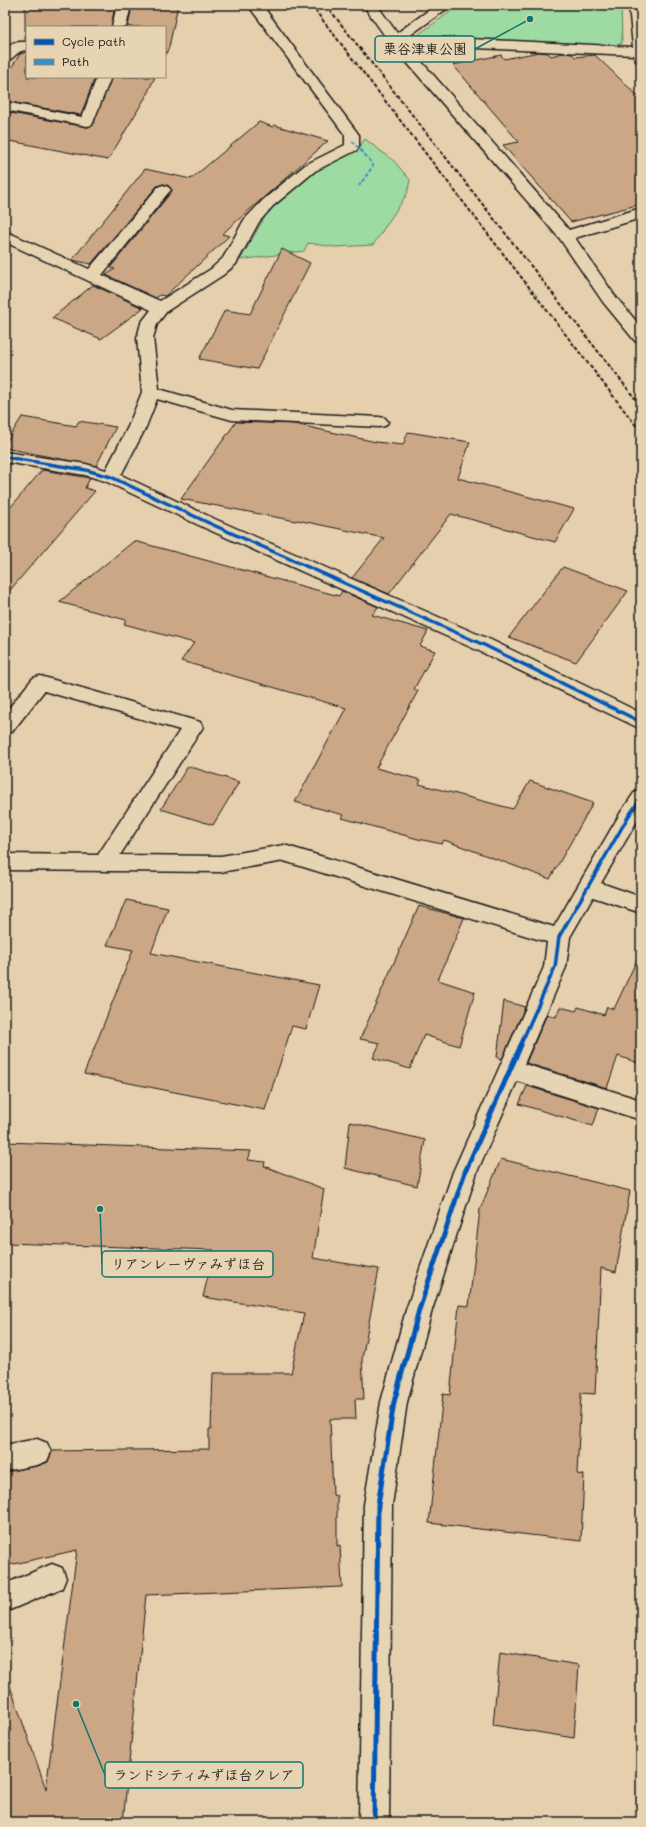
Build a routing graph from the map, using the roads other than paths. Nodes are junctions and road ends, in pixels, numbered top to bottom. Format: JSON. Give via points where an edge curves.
{"nodes":[{"id":1,"x":124,"y":5,"type":"edge"},
{"id":2,"x":255,"y":5,"type":"edge"},
{"id":3,"x":370,"y":5,"type":"edge"},
{"id":4,"x":445,"y":5,"type":"edge"},
{"id":5,"x":636,"y":5,"type":"edge"},
{"id":6,"x":119,"y":26,"type":"edge"},
{"id":7,"x":395,"y":40,"type":"junction"},
{"id":8,"x":26,"y":46,"type":"edge"},
{"id":9,"x":640,"y":54,"type":"edge"},
{"id":10,"x":5,"y":58,"type":"edge"},
{"id":11,"x":104,"y":78,"type":"edge"},
{"id":12,"x":5,"y":106,"type":"edge"},
{"id":13,"x":163,"y":190,"type":"dead end"},
{"id":14,"x":641,"y":212,"type":"edge"},
{"id":15,"x":5,"y":236,"type":"edge"},
{"id":16,"x":566,"y":236,"type":"junction"},
{"id":17,"x":92,"y":276,"type":"junction"},
{"id":18,"x":161,"y":308,"type":"junction"},
{"id":19,"x":641,"y":337,"type":"edge"},
{"id":20,"x":151,"y":392,"type":"junction"},
{"id":21,"x":379,"y":422,"type":"dead end"},
{"id":22,"x":5,"y":457,"type":"edge"},
{"id":23,"x":111,"y":477,"type":"junction"},
{"id":24,"x":641,"y":722,"type":"edge"},
{"id":25,"x":5,"y":728,"type":"edge"},
{"id":26,"x":641,"y":798,"type":"edge"},
{"id":27,"x":5,"y":862,"type":"edge"},
{"id":28,"x":104,"y":863,"type":"junction"},
{"id":29,"x":588,"y":887,"type":"junction"},
{"id":30,"x":641,"y":905,"type":"edge"},
{"id":31,"x":559,"y":937,"type":"junction"},
{"id":32,"x":510,"y":1069,"type":"junction"},
{"id":33,"x":641,"y":1110,"type":"edge"},
{"id":34,"x":37,"y":1452,"type":"dead end"},
{"id":35,"x":5,"y":1458,"type":"edge"},
{"id":36,"x":52,"y":1578,"type":"dead end"},
{"id":37,"x":5,"y":1598,"type":"edge"},
{"id":38,"x":374,"y":1822,"type":"edge"}],
"edges":[{"from":1,"to":6,"type":"street"},
{"from":2,"to":18,"type":"street","via":[[352,135],[352,147],[310,168],[268,203],[252,220],[230,261]]},
{"from":3,"to":7,"type":"street"},
{"from":4,"to":7,"type":"street"},
{"from":5,"to":9,"type":"street"},
{"from":7,"to":9,"type":"street"},
{"from":7,"to":16,"type":"street"},
{"from":8,"to":10,"type":"street","via":[[12,48]]},
{"from":11,"to":12,"type":"street","via":[[88,122]]},
{"from":13,"to":17,"type":"street"},
{"from":14,"to":16,"type":"street"},
{"from":15,"to":17,"type":"street"},
{"from":16,"to":19,"type":"street","via":[[609,299]]},
{"from":17,"to":18,"type":"street"},
{"from":18,"to":20,"type":"street","via":[[149,323],[145,338]]},
{"from":20,"to":21,"type":"street","via":[[232,415]]},
{"from":20,"to":23,"type":"street","via":[[137,427]]},
{"from":22,"to":23,"type":"street","via":[[86,470]]},
{"from":23,"to":24,"type":"street","via":[[484,645]]},
{"from":25,"to":28,"type":"street","via":[[40,683],[193,727]]},
{"from":26,"to":29,"type":"street"},
{"from":27,"to":28,"type":"street"},
{"from":28,"to":31,"type":"street","via":[[221,864],[284,853]]},
{"from":29,"to":30,"type":"street"},
{"from":29,"to":31,"type":"street"},
{"from":31,"to":32,"type":"street","via":[[555,967]]},
{"from":32,"to":33,"type":"street"},
{"from":32,"to":38,"type":"street","via":[[464,1172],[419,1310],[394,1402],[378,1505]]},
{"from":34,"to":35,"type":"street"},
{"from":36,"to":37,"type":"street"}]}
